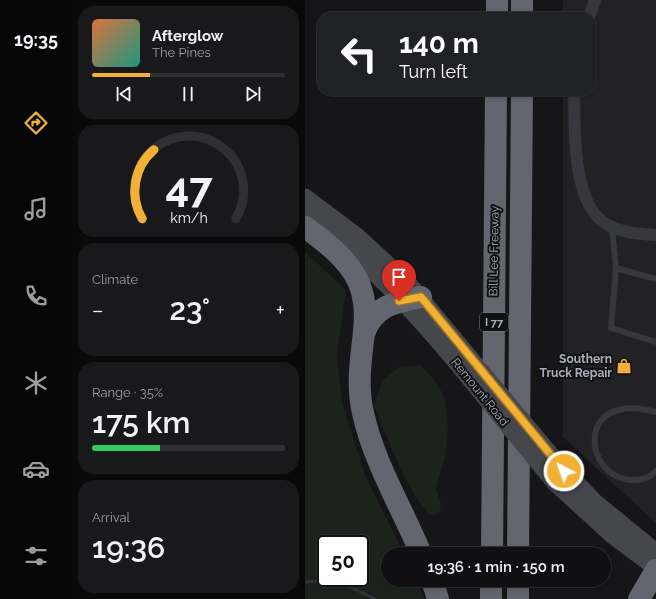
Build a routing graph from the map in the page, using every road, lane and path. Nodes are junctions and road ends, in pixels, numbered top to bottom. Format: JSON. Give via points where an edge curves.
{"nodes":[{"id":1,"x":497,"y":0,"type":"edge"},
{"id":2,"x":522,"y":0,"type":"edge"},
{"id":3,"x":595,"y":0,"type":"edge"},
{"id":4,"x":497,"y":12,"type":"edge"},
{"id":5,"x":522,"y":12,"type":"edge"},
{"id":6,"x":591,"y":12,"type":"edge"},
{"id":7,"x":496,"y":96,"type":"edge"},
{"id":8,"x":522,"y":96,"type":"edge"},
{"id":9,"x":575,"y":96,"type":"edge"},
{"id":10,"x":305,"y":197,"type":"edge"},
{"id":11,"x":305,"y":215,"type":"edge"},
{"id":12,"x":305,"y":227,"type":"edge"},
{"id":13,"x":612,"y":227,"type":"junction"},
{"id":14,"x":656,"y":235,"type":"edge"},
{"id":15,"x":616,"y":268,"type":"junction"},
{"id":16,"x":656,"y":279,"type":"edge"},
{"id":17,"x":412,"y":299,"type":"junction"},
{"id":18,"x":363,"y":340,"type":"junction"},
{"id":19,"x":656,"y":342,"type":"edge"},
{"id":20,"x":656,"y":412,"type":"edge"},
{"id":21,"x":656,"y":472,"type":"edge"},
{"id":22,"x":418,"y":547,"type":"edge"},
{"id":23,"x":491,"y":547,"type":"edge"},
{"id":24,"x":518,"y":547,"type":"edge"},
{"id":25,"x":656,"y":552,"type":"edge"},
{"id":26,"x":656,"y":569,"type":"edge"},
{"id":27,"x":434,"y":587,"type":"edge"},
{"id":28,"x":491,"y":587,"type":"edge"},
{"id":29,"x":518,"y":587,"type":"edge"},
{"id":30,"x":656,"y":593,"type":"edge"},
{"id":31,"x":438,"y":599,"type":"edge"},
{"id":32,"x":491,"y":599,"type":"edge"},
{"id":33,"x":518,"y":599,"type":"edge"},
{"id":34,"x":639,"y":599,"type":"edge"},
{"id":35,"x":644,"y":599,"type":"edge"}],
"edges":[{"from":1,"to":4,"type":"highway"},
{"from":2,"to":5,"type":"highway"},
{"from":3,"to":6,"type":"street"},
{"from":7,"to":23,"type":"highway","name":"Bill Lee Freeway","number":"I 77"},
{"from":8,"to":24,"type":"highway","number":"I 77"},
{"from":9,"to":13,"type":"street","via":[[577,154],[585,199],[598,218]]},
{"from":10,"to":17,"type":"main road","name":"Remount Road","via":[[357,236],[390,266]]},
{"from":11,"to":17,"type":"main road","name":"Remount Road"},
{"from":12,"to":18,"type":"highway","via":[[335,251],[358,282],[364,305]]},
{"from":13,"to":14,"type":"street"},
{"from":13,"to":15,"type":"lane"},
{"from":15,"to":16,"type":"lane"},
{"from":15,"to":19,"type":"lane","via":[[611,328]]},
{"from":17,"to":18,"type":"highway","via":[[383,308],[374,315],[368,323]]},
{"from":17,"to":25,"type":"main road","name":"Remount Road","bridge":true,"via":[[461,346],[556,461],[595,502]]},
{"from":17,"to":26,"type":"main road","name":"Remount Road","bridge":true,"via":[[461,368],[555,483],[613,536]]},
{"from":18,"to":22,"type":"highway","via":[[360,361],[361,397],[368,431]]},
{"from":20,"to":21,"type":"lane","via":[[623,408],[610,412],[601,420],[594,433],[594,446],[601,461],[612,473],[628,480],[641,480]]},
{"from":26,"to":34,"type":"highway"},
{"from":27,"to":31,"type":"highway"},
{"from":28,"to":32,"type":"highway"},
{"from":29,"to":33,"type":"highway"},
{"from":30,"to":35,"type":"highway"}]}
